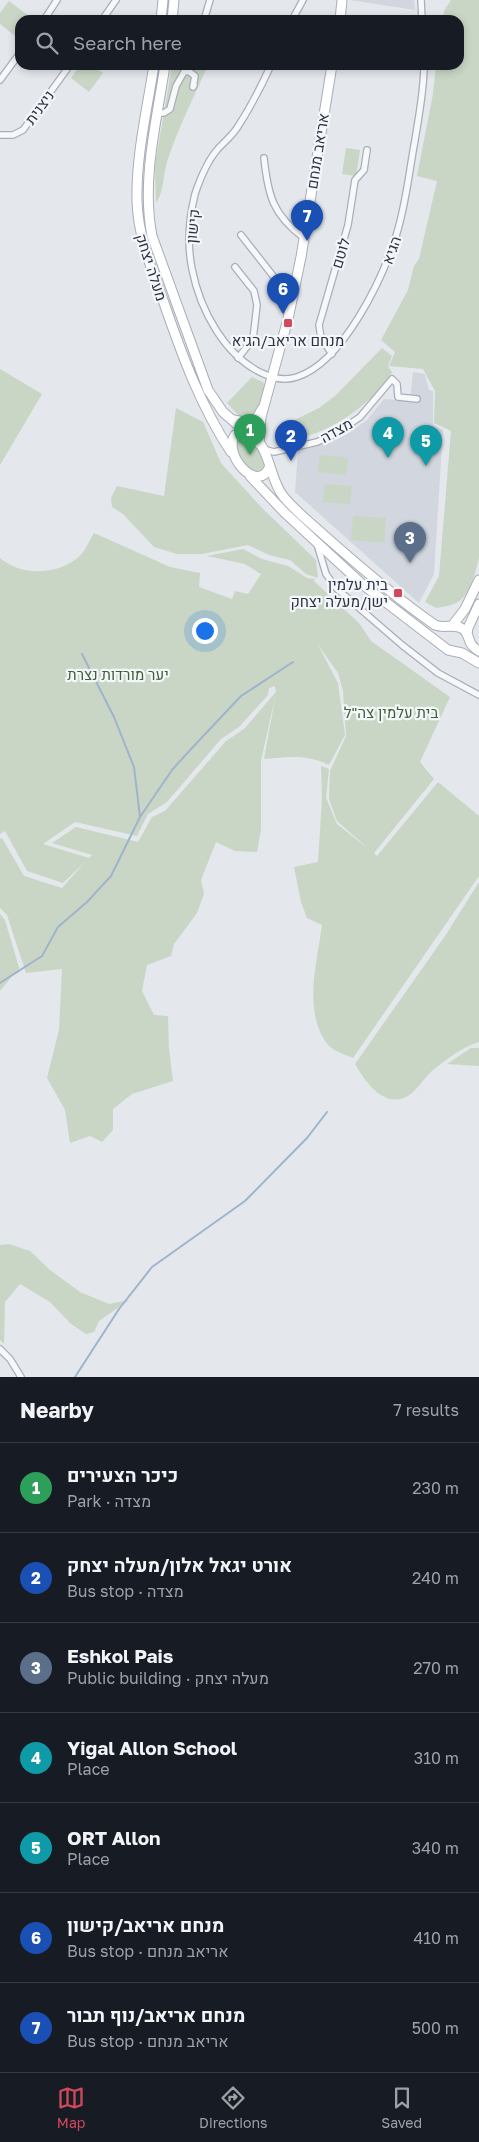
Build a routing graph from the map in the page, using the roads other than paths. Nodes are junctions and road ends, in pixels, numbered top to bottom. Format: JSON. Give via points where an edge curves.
{"nodes":[{"id":1,"x":58,"y":0,"type":"edge"},
{"id":2,"x":116,"y":0,"type":"edge"},
{"id":3,"x":163,"y":0,"type":"edge"},
{"id":4,"x":174,"y":0,"type":"edge"},
{"id":5,"x":210,"y":0,"type":"edge"},
{"id":6,"x":304,"y":0,"type":"edge"},
{"id":7,"x":342,"y":0,"type":"edge"},
{"id":8,"x":421,"y":0,"type":"edge"},
{"id":9,"x":48,"y":15,"type":"edge"},
{"id":10,"x":106,"y":15,"type":"edge"},
{"id":11,"x":162,"y":15,"type":"edge"},
{"id":12,"x":172,"y":15,"type":"edge"},
{"id":13,"x":206,"y":15,"type":"edge"},
{"id":14,"x":295,"y":15,"type":"edge"},
{"id":15,"x":340,"y":15,"type":"edge"},
{"id":16,"x":422,"y":15,"type":"edge"},
{"id":17,"x":15,"y":60,"type":"edge"},
{"id":18,"x":66,"y":70,"type":"edge"},
{"id":19,"x":153,"y":70,"type":"edge"},
{"id":20,"x":164,"y":70,"type":"edge"},
{"id":21,"x":268,"y":70,"type":"edge"},
{"id":22,"x":331,"y":70,"type":"edge"},
{"id":23,"x":424,"y":70,"type":"edge"},
{"id":24,"x":0,"y":80,"type":"edge"},
{"id":25,"x":194,"y":85,"type":"dead end"},
{"id":26,"x":158,"y":113,"type":"junction"},
{"id":27,"x":0,"y":135,"type":"edge"},
{"id":28,"x":367,"y":150,"type":"dead end"},
{"id":29,"x":264,"y":158,"type":"dead end"},
{"id":30,"x":241,"y":236,"type":"dead end"},
{"id":31,"x":304,"y":238,"type":"junction"},
{"id":32,"x":235,"y":267,"type":"dead end"},
{"id":33,"x":294,"y":290,"type":"junction"},
{"id":34,"x":332,"y":354,"type":"junction"},
{"id":35,"x":238,"y":358,"type":"junction"},
{"id":36,"x":272,"y":378,"type":"junction"},
{"id":37,"x":417,"y":398,"type":"dead end"},
{"id":38,"x":264,"y":409,"type":"junction"},
{"id":39,"x":230,"y":419,"type":"junction"},
{"id":40,"x":247,"y":432,"type":"junction"},
{"id":41,"x":261,"y":446,"type":"junction"},
{"id":42,"x":284,"y":450,"type":"junction"},
{"id":43,"x":234,"y":455,"type":"junction"},
{"id":44,"x":269,"y":466,"type":"junction"},
{"id":45,"x":246,"y":472,"type":"junction"},
{"id":46,"x":314,"y":540,"type":"junction"},
{"id":47,"x":479,"y":580,"type":"edge"},
{"id":48,"x":479,"y":604,"type":"edge"},
{"id":49,"x":451,"y":627,"type":"junction"},
{"id":50,"x":468,"y":636,"type":"junction"},
{"id":51,"x":445,"y":647,"type":"junction"},
{"id":52,"x":479,"y":651,"type":"edge"},
{"id":53,"x":456,"y":652,"type":"junction"},
{"id":54,"x":479,"y":663,"type":"edge"},
{"id":55,"x":479,"y":695,"type":"edge"},
{"id":56,"x":0,"y":1349,"type":"edge"},
{"id":57,"x":20,"y":1377,"type":"edge"}],
"edges":[{"from":1,"to":9,"type":"street"},
{"from":2,"to":10,"type":"street"},
{"from":3,"to":11,"type":"main road"},
{"from":4,"to":12,"type":"main road"},
{"from":5,"to":13,"type":"street"},
{"from":6,"to":14,"type":"street"},
{"from":7,"to":15,"type":"main road"},
{"from":8,"to":16,"type":"street"},
{"from":17,"to":24,"type":"street"},
{"from":18,"to":27,"type":"street","name":"ניצנית","via":[[23,130],[13,135]]},
{"from":19,"to":43,"type":"main road","name":"מעלה יצחק","via":[[137,179],[140,232],[191,378],[209,416]]},
{"from":20,"to":26,"type":"main road","name":"מעלה יצחק"},
{"from":21,"to":35,"type":"street","name":"קישון","via":[[236,129],[207,164],[195,194],[190,221],[190,256],[199,293],[220,335]]},
{"from":22,"to":31,"type":"main road","name":"אריאב מנחם"},
{"from":23,"to":34,"type":"street","name":"הגיא","via":[[397,236],[373,291]]},
{"from":25,"to":26,"type":"street","via":[[196,80],[192,73],[188,71],[181,75],[170,109]]},
{"from":26,"to":39,"type":"main road","name":"מעלה יצחק","via":[[148,180],[152,236],[204,380]]},
{"from":28,"to":34,"type":"street","name":"לוטם","via":[[364,170],[355,180],[348,225],[319,324],[324,344]]},
{"from":29,"to":31,"type":"street","via":[[274,205],[288,226]]},
{"from":30,"to":33,"type":"street","via":[[281,286]]},
{"from":31,"to":33,"type":"main road","name":"אריאב מנחם"},
{"from":32,"to":35,"type":"street","via":[[254,291],[257,305],[253,339]]},
{"from":33,"to":36,"type":"main road","name":"אריאב מנחם"},
{"from":34,"to":36,"type":"street","name":"הגיא","via":[[297,377],[285,380]]},
{"from":35,"to":36,"type":"street","name":"קישון"},
{"from":36,"to":38,"type":"main road","name":"אריאב מנחם"},
{"from":37,"to":42,"type":"street","name":"מצדה","via":[[398,397],[397,384],[392,379],[370,406],[342,430],[317,442]]},
{"from":38,"to":39,"type":"main road","via":[[249,422]]},
{"from":38,"to":40,"type":"main road","via":[[255,427]]},
{"from":38,"to":41,"type":"main road"},
{"from":39,"to":40,"type":"main road","name":"מעלה יצחק"},
{"from":40,"to":41,"type":"main road","name":"מעלה יצחק"},
{"from":40,"to":43,"type":"main road","via":[[238,433],[233,438],[231,448]]},
{"from":41,"to":42,"type":"street","name":"מצדה","via":[[270,452]]},
{"from":41,"to":44,"type":"main road","name":"מעלה יצחק"},
{"from":42,"to":44,"type":"street","via":[[274,455]]},
{"from":43,"to":45,"type":"main road","name":"מעלה יצחק"},
{"from":44,"to":45,"type":"main road","via":[[261,477]]},
{"from":44,"to":49,"type":"main road","via":[[284,497],[369,576],[435,626]]},
{"from":45,"to":46,"type":"main road"},
{"from":46,"to":51,"type":"main road","via":[[368,588]]},
{"from":46,"to":55,"type":"street","via":[[331,582],[438,674]]},
{"from":47,"to":49,"type":"main road"},
{"from":48,"to":50,"type":"main road"},
{"from":49,"to":50,"type":"main road","via":[[459,627]]},
{"from":49,"to":51,"type":"main road","via":[[442,636]]},
{"from":50,"to":52,"type":"main road","via":[[472,647]]},
{"from":50,"to":53,"type":"main road","via":[[463,649]]},
{"from":51,"to":53,"type":"main road"},
{"from":53,"to":54,"type":"main road"},
{"from":56,"to":57,"type":"street"}]}
